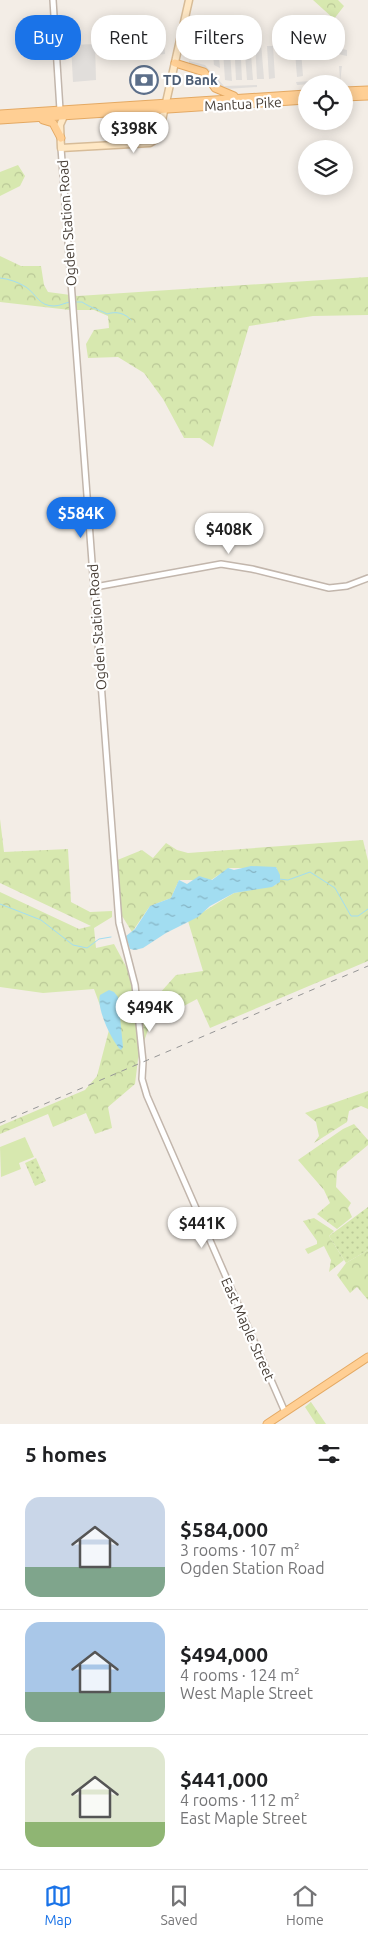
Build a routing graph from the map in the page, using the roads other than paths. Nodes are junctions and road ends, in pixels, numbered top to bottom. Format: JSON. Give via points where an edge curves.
{"nodes":[{"id":1,"x":53,"y":0,"type":"edge"},
{"id":2,"x":189,"y":0,"type":"edge"},
{"id":3,"x":175,"y":63,"type":"junction"},
{"id":4,"x":368,"y":90,"type":"edge"},
{"id":5,"x":353,"y":91,"type":"edge"},
{"id":6,"x":298,"y":95,"type":"edge"},
{"id":7,"x":368,"y":96,"type":"edge"},
{"id":8,"x":353,"y":97,"type":"edge"},
{"id":9,"x":244,"y":98,"type":"junction"},
{"id":10,"x":298,"y":100,"type":"edge"},
{"id":11,"x":166,"y":106,"type":"junction"},
{"id":12,"x":62,"y":113,"type":"junction"},
{"id":13,"x":0,"y":114,"type":"edge"},
{"id":14,"x":0,"y":121,"type":"edge"},
{"id":15,"x":61,"y":138,"type":"junction"},
{"id":16,"x":62,"y":148,"type":"junction"},
{"id":17,"x":368,"y":578,"type":"edge"},
{"id":18,"x":95,"y":586,"type":"junction"},
{"id":19,"x":135,"y":985,"type":"joint"},
{"id":20,"x":368,"y":1357,"type":"edge"},
{"id":21,"x":285,"y":1412,"type":"junction"},
{"id":22,"x":267,"y":1424,"type":"edge"}],
"edges":[{"from":1,"to":12,"type":"street"},
{"from":2,"to":3,"type":"main road"},
{"from":3,"to":9,"type":"main road","via":[[204,72],[222,93]]},
{"from":3,"to":11,"type":"main road"},
{"from":4,"to":5,"type":"main road"},
{"from":6,"to":9,"type":"main road","name":"Mantua Pike"},
{"from":7,"to":8,"type":"main road"},
{"from":9,"to":11,"type":"main road","name":"Mantua Pike"},
{"from":10,"to":11,"type":"main road","name":"Mantua Pike"},
{"from":11,"to":12,"type":"main road","name":"Mantua Pike"},
{"from":11,"to":16,"type":"main road","via":[[160,136],[150,143]]},
{"from":12,"to":13,"type":"main road","name":"Mantua Pike"},
{"from":12,"to":14,"type":"main road","name":"Mantua Pike"},
{"from":12,"to":15,"type":"main road"},
{"from":14,"to":15,"type":"main road","via":[[50,121]]},
{"from":15,"to":16,"type":"main road"},
{"from":16,"to":18,"type":"street","name":"Ogden Station Road"},
{"from":17,"to":18,"type":"street","via":[[347,586],[329,588],[221,564]]},
{"from":18,"to":19,"type":"street","name":"Ogden Station Road","via":[[117,896],[121,935]]},
{"from":19,"to":21,"type":"street","name":"East Maple Street","via":[[144,1088]]},
{"from":20,"to":21,"type":"main road"},
{"from":21,"to":22,"type":"main road"}]}
